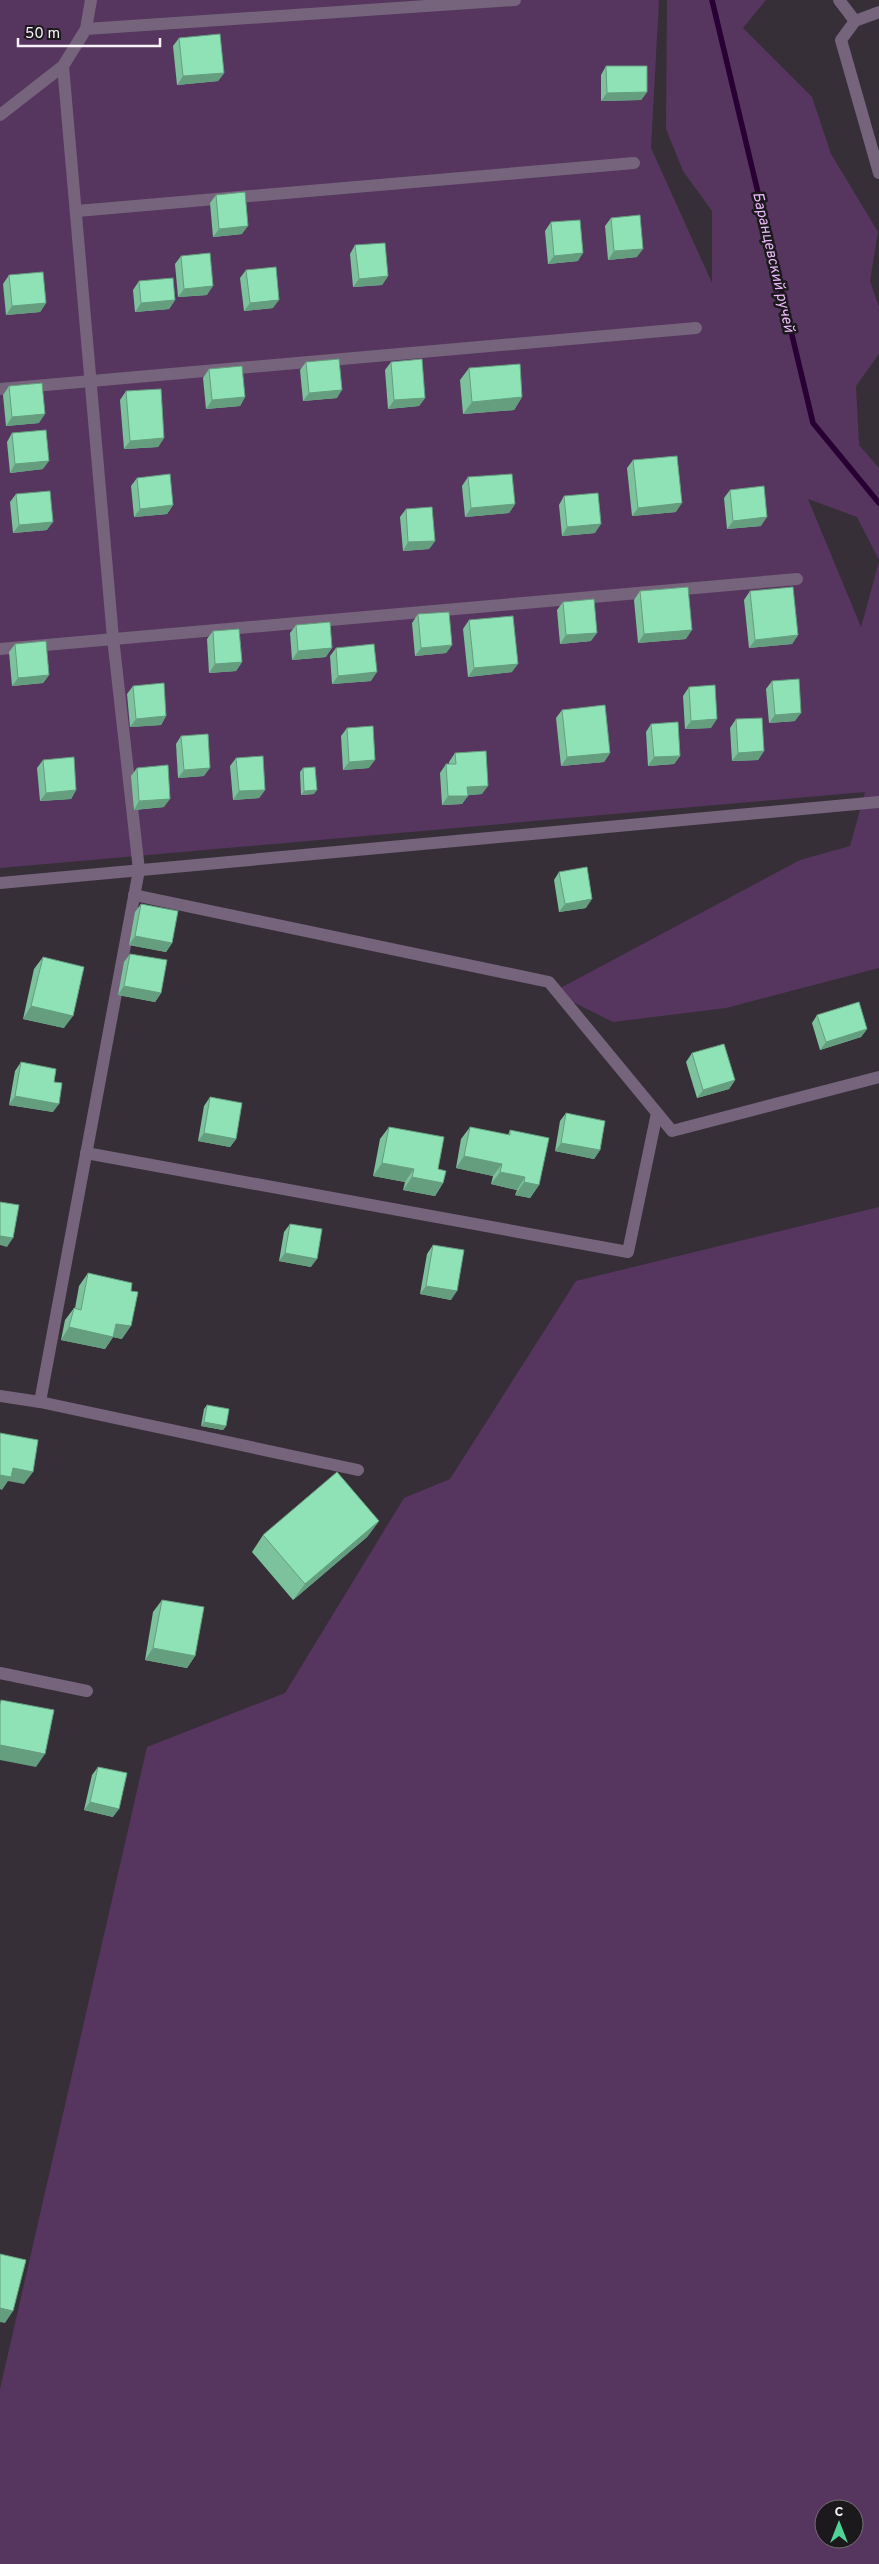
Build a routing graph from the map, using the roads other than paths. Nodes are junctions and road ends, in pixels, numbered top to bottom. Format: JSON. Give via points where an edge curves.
{"nodes":[{"id":1,"x":91,"y":0,"type":"edge"},
{"id":2,"x":515,"y":0,"type":"edge"},
{"id":3,"x":839,"y":0,"type":"edge"},
{"id":4,"x":879,"y":12,"type":"edge"},
{"id":5,"x":856,"y":21,"type":"junction"},
{"id":6,"x":86,"y":29,"type":"junction"},
{"id":7,"x":63,"y":66,"type":"junction"},
{"id":8,"x":0,"y":115,"type":"edge"},
{"id":9,"x":634,"y":162,"type":"dead end"},
{"id":10,"x":879,"y":173,"type":"edge"},
{"id":11,"x":77,"y":211,"type":"junction"},
{"id":12,"x":696,"y":328,"type":"dead end"},
{"id":13,"x":91,"y":382,"type":"junction"},
{"id":14,"x":0,"y":389,"type":"edge"},
{"id":15,"x":797,"y":580,"type":"dead end"},
{"id":16,"x":113,"y":638,"type":"junction"},
{"id":17,"x":0,"y":648,"type":"edge"},
{"id":18,"x":879,"y":802,"type":"edge"},
{"id":19,"x":139,"y":870,"type":"junction"},
{"id":20,"x":0,"y":883,"type":"edge"},
{"id":21,"x":134,"y":895,"type":"junction"},
{"id":22,"x":879,"y":1077,"type":"edge"},
{"id":23,"x":657,"y":1113,"type":"junction"},
{"id":24,"x":86,"y":1153,"type":"junction"},
{"id":25,"x":0,"y":1396,"type":"edge"},
{"id":26,"x":40,"y":1402,"type":"junction"},
{"id":27,"x":358,"y":1470,"type":"dead end"},
{"id":28,"x":0,"y":1673,"type":"edge"},
{"id":29,"x":87,"y":1691,"type":"dead end"}],
"edges":[{"from":1,"to":6,"type":"lane"},
{"from":2,"to":6,"type":"lane"},
{"from":3,"to":5,"type":"lane"},
{"from":4,"to":5,"type":"lane"},
{"from":5,"to":10,"type":"lane","via":[[841,40]]},
{"from":6,"to":7,"type":"lane"},
{"from":7,"to":8,"type":"lane"},
{"from":7,"to":11,"type":"lane"},
{"from":9,"to":11,"type":"lane"},
{"from":11,"to":13,"type":"lane"},
{"from":12,"to":13,"type":"lane"},
{"from":13,"to":14,"type":"lane"},
{"from":13,"to":16,"type":"lane"},
{"from":15,"to":16,"type":"lane"},
{"from":16,"to":17,"type":"lane"},
{"from":16,"to":19,"type":"lane"},
{"from":18,"to":19,"type":"lane"},
{"from":19,"to":20,"type":"lane"},
{"from":19,"to":21,"type":"lane"},
{"from":21,"to":23,"type":"lane","via":[[550,982]]},
{"from":21,"to":24,"type":"lane"},
{"from":22,"to":23,"type":"lane","via":[[672,1131]]},
{"from":23,"to":24,"type":"lane","via":[[628,1252]]},
{"from":24,"to":26,"type":"lane"},
{"from":25,"to":26,"type":"lane"},
{"from":26,"to":27,"type":"lane"},
{"from":28,"to":29,"type":"lane"}]}
